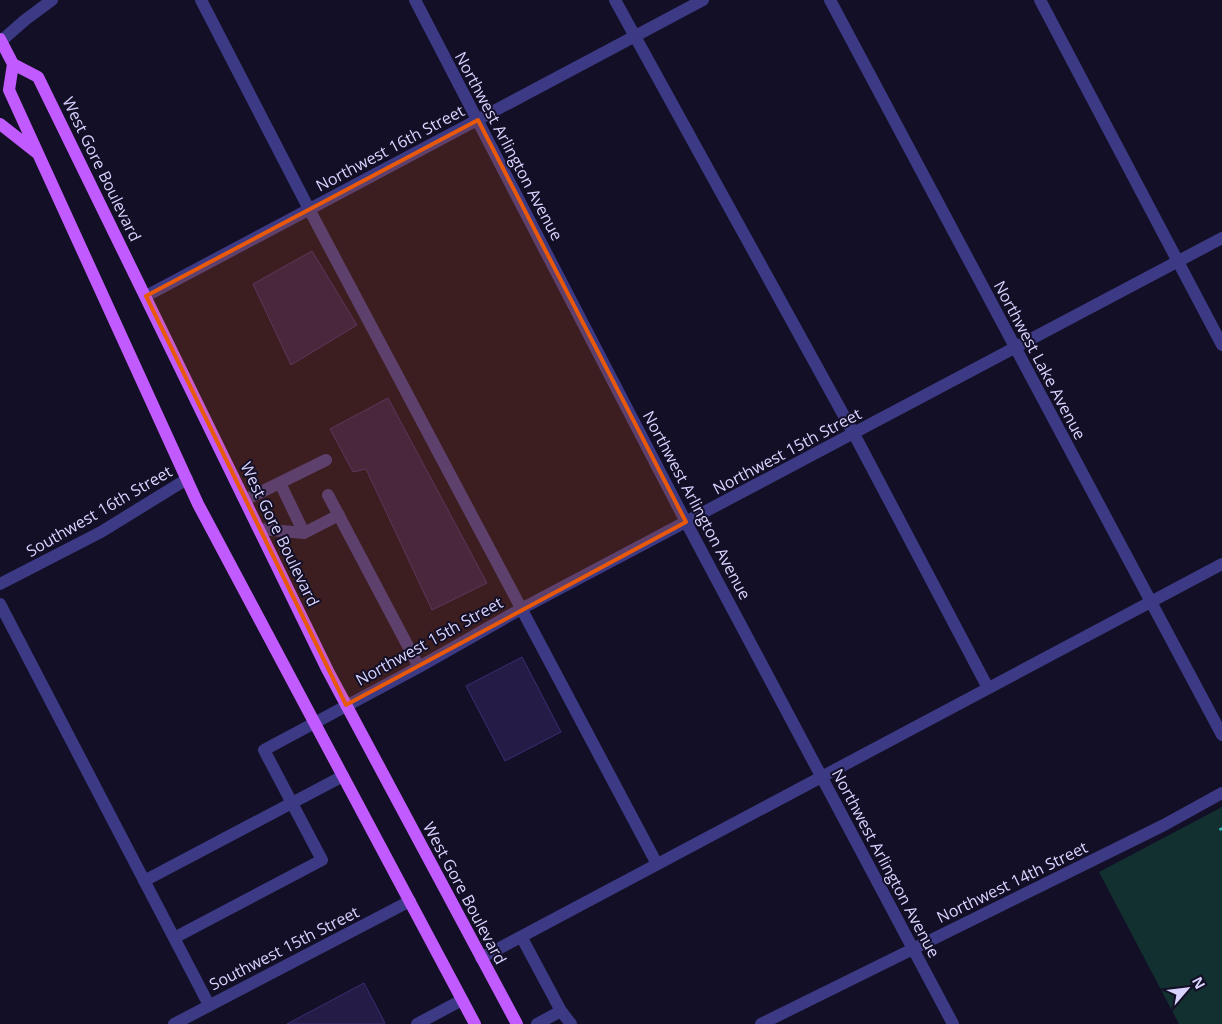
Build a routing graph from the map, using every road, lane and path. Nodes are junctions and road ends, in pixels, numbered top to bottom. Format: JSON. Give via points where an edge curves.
{"nodes":[{"id":1,"x":52,"y":0,"type":"edge"},
{"id":2,"x":201,"y":0,"type":"edge"},
{"id":3,"x":415,"y":0,"type":"edge"},
{"id":4,"x":616,"y":0,"type":"edge"},
{"id":5,"x":703,"y":0,"type":"edge"},
{"id":6,"x":830,"y":0,"type":"edge"},
{"id":7,"x":1040,"y":0,"type":"edge"},
{"id":8,"x":634,"y":36,"type":"junction"},
{"id":9,"x":0,"y":41,"type":"edge"},
{"id":10,"x":13,"y":64,"type":"junction"},
{"id":11,"x":478,"y":120,"type":"junction"},
{"id":12,"x":0,"y":124,"type":"edge"},
{"id":13,"x":39,"y":154,"type":"junction"},
{"id":14,"x":310,"y":209,"type":"junction"},
{"id":15,"x":1222,"y":238,"type":"edge"},
{"id":16,"x":1178,"y":261,"type":"junction"},
{"id":17,"x":146,"y":296,"type":"junction"},
{"id":18,"x":1222,"y":345,"type":"edge"},
{"id":19,"x":1015,"y":348,"type":"junction"},
{"id":20,"x":854,"y":434,"type":"junction"},
{"id":21,"x":326,"y":460,"type":"dead end"},
{"id":22,"x":187,"y":479,"type":"junction"},
{"id":23,"x":280,"y":483,"type":"junction"},
{"id":24,"x":328,"y":495,"type":"dead end"},
{"id":25,"x":245,"y":500,"type":"junction"},
{"id":26,"x":339,"y":515,"type":"junction"},
{"id":27,"x":686,"y":522,"type":"junction"},
{"id":28,"x":260,"y":529,"type":"junction"},
{"id":29,"x":304,"y":533,"type":"junction"},
{"id":30,"x":1222,"y":564,"type":"edge"},
{"id":31,"x":0,"y":584,"type":"edge"},
{"id":32,"x":1151,"y":602,"type":"junction"},
{"id":33,"x":0,"y":604,"type":"edge"},
{"id":34,"x":522,"y":610,"type":"junction"},
{"id":35,"x":419,"y":667,"type":"junction"},
{"id":36,"x":988,"y":688,"type":"junction"},
{"id":37,"x":346,"y":705,"type":"junction"},
{"id":38,"x":314,"y":722,"type":"junction"},
{"id":39,"x":1222,"y":735,"type":"edge"},
{"id":40,"x":343,"y":776,"type":"junction"},
{"id":41,"x":822,"y":776,"type":"junction"},
{"id":42,"x":1222,"y":793,"type":"edge"},
{"id":43,"x":292,"y":803,"type":"junction"},
{"id":44,"x":657,"y":864,"type":"junction"},
{"id":45,"x":144,"y":881,"type":"junction"},
{"id":46,"x":410,"y":901,"type":"junction"},
{"id":47,"x":174,"y":938,"type":"junction"},
{"id":48,"x":522,"y":938,"type":"junction"},
{"id":49,"x":913,"y":949,"type":"junction"},
{"id":50,"x":481,"y":958,"type":"junction"},
{"id":51,"x":462,"y":1000,"type":"junction"},
{"id":52,"x":209,"y":1005,"type":"junction"},
{"id":53,"x":561,"y":1011,"type":"junction"},
{"id":54,"x":174,"y":1024,"type":"edge"},
{"id":55,"x":418,"y":1024,"type":"edge"},
{"id":56,"x":475,"y":1024,"type":"edge"},
{"id":57,"x":517,"y":1024,"type":"edge"},
{"id":58,"x":537,"y":1024,"type":"edge"},
{"id":59,"x":571,"y":1024,"type":"edge"},
{"id":60,"x":761,"y":1024,"type":"edge"},
{"id":61,"x":953,"y":1024,"type":"edge"}],
"edges":[{"from":1,"to":9,"type":"street"},
{"from":2,"to":14,"type":"street"},
{"from":3,"to":11,"type":"street","name":"Northwest Arlington Avenue"},
{"from":4,"to":8,"type":"street"},
{"from":5,"to":8,"type":"street","name":"Northwest 16th Street"},
{"from":6,"to":19,"type":"street","name":"Northwest Lake Avenue"},
{"from":7,"to":16,"type":"street"},
{"from":8,"to":11,"type":"street","name":"Northwest 16th Street"},
{"from":8,"to":20,"type":"street"},
{"from":9,"to":10,"type":"main road"},
{"from":10,"to":13,"type":"main road","via":[[9,90]]},
{"from":10,"to":17,"type":"main road","name":"West Gore Boulevard","via":[[38,77]]},
{"from":11,"to":14,"type":"street","name":"Northwest 16th Street"},
{"from":11,"to":27,"type":"street","name":"Northwest Arlington Avenue"},
{"from":12,"to":13,"type":"main road"},
{"from":13,"to":22,"type":"main road"},
{"from":14,"to":17,"type":"street","name":"Northwest 16th Street"},
{"from":14,"to":34,"type":"street"},
{"from":15,"to":16,"type":"street","name":"Northwest 15th Street"},
{"from":16,"to":18,"type":"street"},
{"from":16,"to":19,"type":"street","name":"Northwest 15th Street"},
{"from":17,"to":25,"type":"main road","name":"West Gore Boulevard"},
{"from":19,"to":20,"type":"street","name":"Northwest 15th Street"},
{"from":19,"to":32,"type":"street","name":"Northwest Lake Avenue"},
{"from":20,"to":27,"type":"street","name":"Northwest 15th Street"},
{"from":20,"to":36,"type":"street"},
{"from":21,"to":23,"type":"street"},
{"from":22,"to":31,"type":"street","name":"Southwest 16th Street","via":[[101,532]]},
{"from":22,"to":38,"type":"main road"},
{"from":23,"to":25,"type":"street"},
{"from":23,"to":29,"type":"street"},
{"from":24,"to":26,"type":"street"},
{"from":25,"to":28,"type":"main road","name":"West Gore Boulevard"},
{"from":26,"to":29,"type":"street"},
{"from":26,"to":35,"type":"street"},
{"from":27,"to":34,"type":"street","name":"Northwest 15th Street"},
{"from":27,"to":41,"type":"street","name":"Northwest Arlington Avenue"},
{"from":28,"to":29,"type":"street"},
{"from":28,"to":37,"type":"main road","name":"West Gore Boulevard"},
{"from":30,"to":32,"type":"street"},
{"from":32,"to":36,"type":"street"},
{"from":32,"to":39,"type":"street","name":"Northwest Lake Avenue"},
{"from":33,"to":45,"type":"street"},
{"from":34,"to":35,"type":"street","name":"Northwest 15th Street"},
{"from":34,"to":44,"type":"street"},
{"from":35,"to":37,"type":"street","name":"Northwest 15th Street"},
{"from":36,"to":41,"type":"street"},
{"from":37,"to":38,"type":"street","name":"Northwest 15th Street"},
{"from":37,"to":50,"type":"main road","name":"West Gore Boulevard"},
{"from":38,"to":40,"type":"main road"},
{"from":38,"to":43,"type":"street","name":"Northwest 15th Street","via":[[264,750]]},
{"from":40,"to":43,"type":"street"},
{"from":40,"to":46,"type":"main road"},
{"from":41,"to":44,"type":"street"},
{"from":41,"to":49,"type":"street","name":"Northwest Arlington Avenue"},
{"from":42,"to":49,"type":"street","name":"Northwest 14th Street"},
{"from":43,"to":45,"type":"street"},
{"from":43,"to":47,"type":"street","via":[[322,860]]},
{"from":44,"to":48,"type":"street"},
{"from":45,"to":47,"type":"street"},
{"from":46,"to":51,"type":"main road"},
{"from":46,"to":52,"type":"street","name":"Southwest 15th Street"},
{"from":47,"to":52,"type":"street"},
{"from":48,"to":50,"type":"street"},
{"from":48,"to":53,"type":"street"},
{"from":49,"to":60,"type":"street","name":"Northwest 14th Street"},
{"from":49,"to":61,"type":"street","name":"Northwest Arlington Avenue"},
{"from":50,"to":57,"type":"main road","name":"West Gore Boulevard"},
{"from":51,"to":55,"type":"street"},
{"from":51,"to":56,"type":"main road"},
{"from":52,"to":54,"type":"street","name":"Southwest 15th Street"},
{"from":53,"to":58,"type":"street"},
{"from":53,"to":59,"type":"street"}]}
